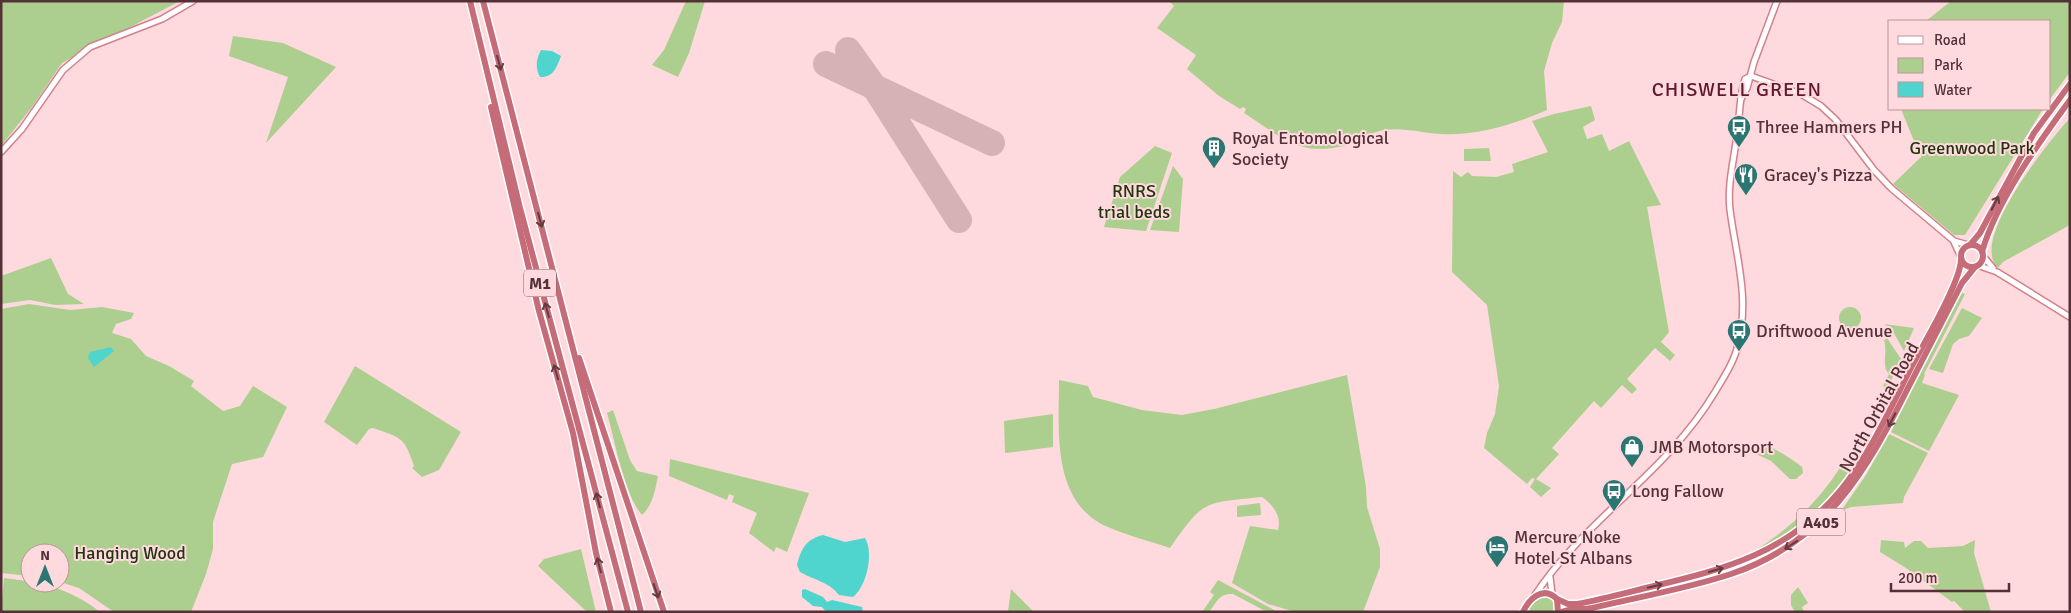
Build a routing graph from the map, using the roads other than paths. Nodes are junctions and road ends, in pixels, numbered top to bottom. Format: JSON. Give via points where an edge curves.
{"nodes":[{"id":1,"x":193,"y":1,"type":"edge"},
{"id":2,"x":469,"y":1,"type":"edge"},
{"id":3,"x":483,"y":1,"type":"edge"},
{"id":4,"x":1777,"y":1,"type":"edge"},
{"id":5,"x":1751,"y":76,"type":"junction"},
{"id":6,"x":2070,"y":84,"type":"edge"},
{"id":7,"x":2070,"y":100,"type":"edge"},
{"id":8,"x":2051,"y":110,"type":"edge"},
{"id":9,"x":2051,"y":110,"type":"edge"},
{"id":10,"x":1,"y":152,"type":"edge"},
{"id":11,"x":1954,"y":241,"type":"junction"},
{"id":12,"x":1969,"y":245,"type":"junction"},
{"id":13,"x":1982,"y":254,"type":"junction"},
{"id":14,"x":1961,"y":258,"type":"junction"},
{"id":15,"x":1976,"y":266,"type":"junction"},
{"id":16,"x":1995,"y":270,"type":"junction"},
{"id":17,"x":556,"y":285,"type":"junction"},
{"id":18,"x":2070,"y":318,"type":"edge"},
{"id":19,"x":1736,"y":564,"type":"junction"},
{"id":20,"x":1755,"y":565,"type":"junction"},
{"id":21,"x":1550,"y":577,"type":"junction"},
{"id":22,"x":1536,"y":595,"type":"junction"},
{"id":23,"x":1554,"y":597,"type":"junction"},
{"id":24,"x":1524,"y":611,"type":"edge"},
{"id":25,"x":611,"y":612,"type":"edge"},
{"id":26,"x":628,"y":612,"type":"edge"},
{"id":27,"x":641,"y":612,"type":"edge"},
{"id":28,"x":664,"y":612,"type":"edge"},
{"id":29,"x":1558,"y":612,"type":"edge"},
{"id":30,"x":1562,"y":612,"type":"edge"}],
"edges":[{"from":1,"to":10,"type":"main road","via":[[162,19],[90,47],[63,70],[22,129]]},
{"from":25,"to":2,"type":"highway","one_way":true,"via":[[596,553],[574,433],[522,244]]},
{"from":26,"to":2,"type":"highway","number":"M1","one_way":true,"via":[[520,208]]},
{"from":3,"to":17,"type":"highway","number":"M1","one_way":true},
{"from":4,"to":5,"type":"main road"},
{"from":5,"to":11,"type":"main road","via":[[1801,94],[1827,110],[1886,183]]},
{"from":5,"to":21,"type":"main road","via":[[1741,100],[1730,194],[1743,305],[1741,334],[1732,362],[1691,429],[1572,547]]},
{"from":9,"to":6,"type":"highway","one_way":true},
{"from":7,"to":13,"type":"highway","via":[[2026,163],[1986,236]]},
{"from":12,"to":8,"type":"highway","one_way":true,"via":[[1980,233],[2034,133]]},
{"from":11,"to":12,"type":"main road"},
{"from":11,"to":14,"type":"main road"},
{"from":12,"to":13,"type":"highway","via":[[1977,246]]},
{"from":12,"to":14,"type":"highway","via":[[1963,249]]},
{"from":13,"to":15,"type":"highway"},
{"from":13,"to":16,"type":"main road"},
{"from":14,"to":15,"type":"highway","via":[[1965,265]]},
{"from":14,"to":19,"type":"highway","name":"North Orbital Road","number":"A405","via":[[1957,276],[1938,316],[1858,466],[1840,491],[1809,522],[1776,545]]},
{"from":15,"to":16,"type":"main road"},
{"from":15,"to":20,"type":"highway","name":"North Orbital Road","number":"A405","one_way":true,"via":[[1962,283],[1861,476],[1832,512],[1812,530],[1775,556]]},
{"from":16,"to":18,"type":"main road"},
{"from":17,"to":27,"type":"highway","number":"M1"},
{"from":17,"to":28,"type":"highway","one_way":true},
{"from":19,"to":20,"type":"highway"},
{"from":23,"to":19,"type":"highway","name":"North Orbital Road","number":"A405","one_way":true,"via":[[1568,604],[1577,604]]},
{"from":20,"to":30,"type":"highway","name":"North Orbital Road","number":"A405","via":[[1688,585]]},
{"from":21,"to":22,"type":"main road"},
{"from":21,"to":23,"type":"main road"},
{"from":22,"to":23,"type":"highway","name":"North Orbital Road"},
{"from":22,"to":24,"type":"highway"},
{"from":23,"to":29,"type":"highway"}]}
